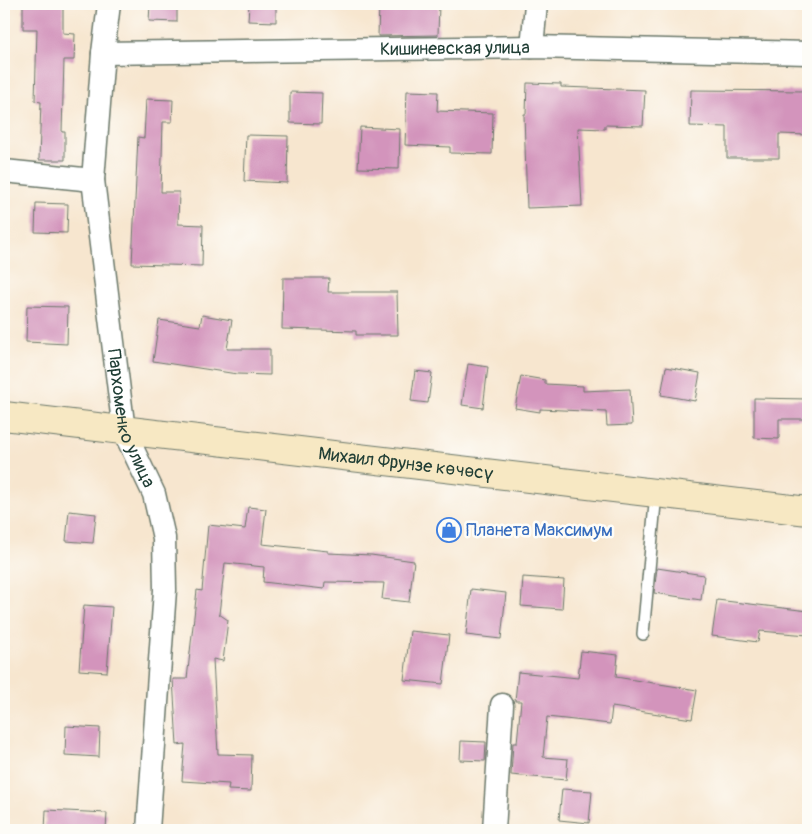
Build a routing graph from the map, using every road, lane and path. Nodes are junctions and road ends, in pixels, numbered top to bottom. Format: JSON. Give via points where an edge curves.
{"nodes":[{"id":1,"x":109,"y":4,"type":"edge"},
{"id":2,"x":536,"y":4,"type":"edge"},
{"id":3,"x":532,"y":47,"type":"junction"},
{"id":4,"x":103,"y":53,"type":"junction"},
{"id":5,"x":808,"y":53,"type":"edge"},
{"id":6,"x":4,"y":171,"type":"edge"},
{"id":7,"x":93,"y":180,"type":"junction"},
{"id":8,"x":4,"y":416,"type":"edge"},
{"id":9,"x":124,"y":431,"type":"junction"},
{"id":10,"x":656,"y":493,"type":"junction"},
{"id":11,"x":808,"y":511,"type":"edge"},
{"id":12,"x":643,"y":634,"type":"dead end"},
{"id":13,"x":502,"y":705,"type":"dead end"},
{"id":14,"x":148,"y":830,"type":"edge"},
{"id":15,"x":494,"y":830,"type":"edge"}],
"edges":[{"from":1,"to":4,"type":"street","name":"Пархоменко улица"},
{"from":2,"to":3,"type":"street"},
{"from":3,"to":4,"type":"street","name":"Кишиневская улица"},
{"from":3,"to":5,"type":"street","name":"Кишиневская улица"},
{"from":4,"to":7,"type":"street","name":"Пархоменко улица"},
{"from":6,"to":7,"type":"street"},
{"from":7,"to":9,"type":"street","name":"Пархоменко улица"},
{"from":8,"to":9,"type":"main road","name":"Михаил Фрунзе көчөсү"},
{"from":9,"to":10,"type":"main road","name":"Михаил Фрунзе көчөсү"},
{"from":9,"to":14,"type":"street","name":"Пархоменко улица","via":[[154,494],[164,538],[165,590]]},
{"from":10,"to":11,"type":"main road","name":"Михаил Фрунзе көчөсү"},
{"from":10,"to":12,"type":"lane"},
{"from":13,"to":15,"type":"street"}]}
